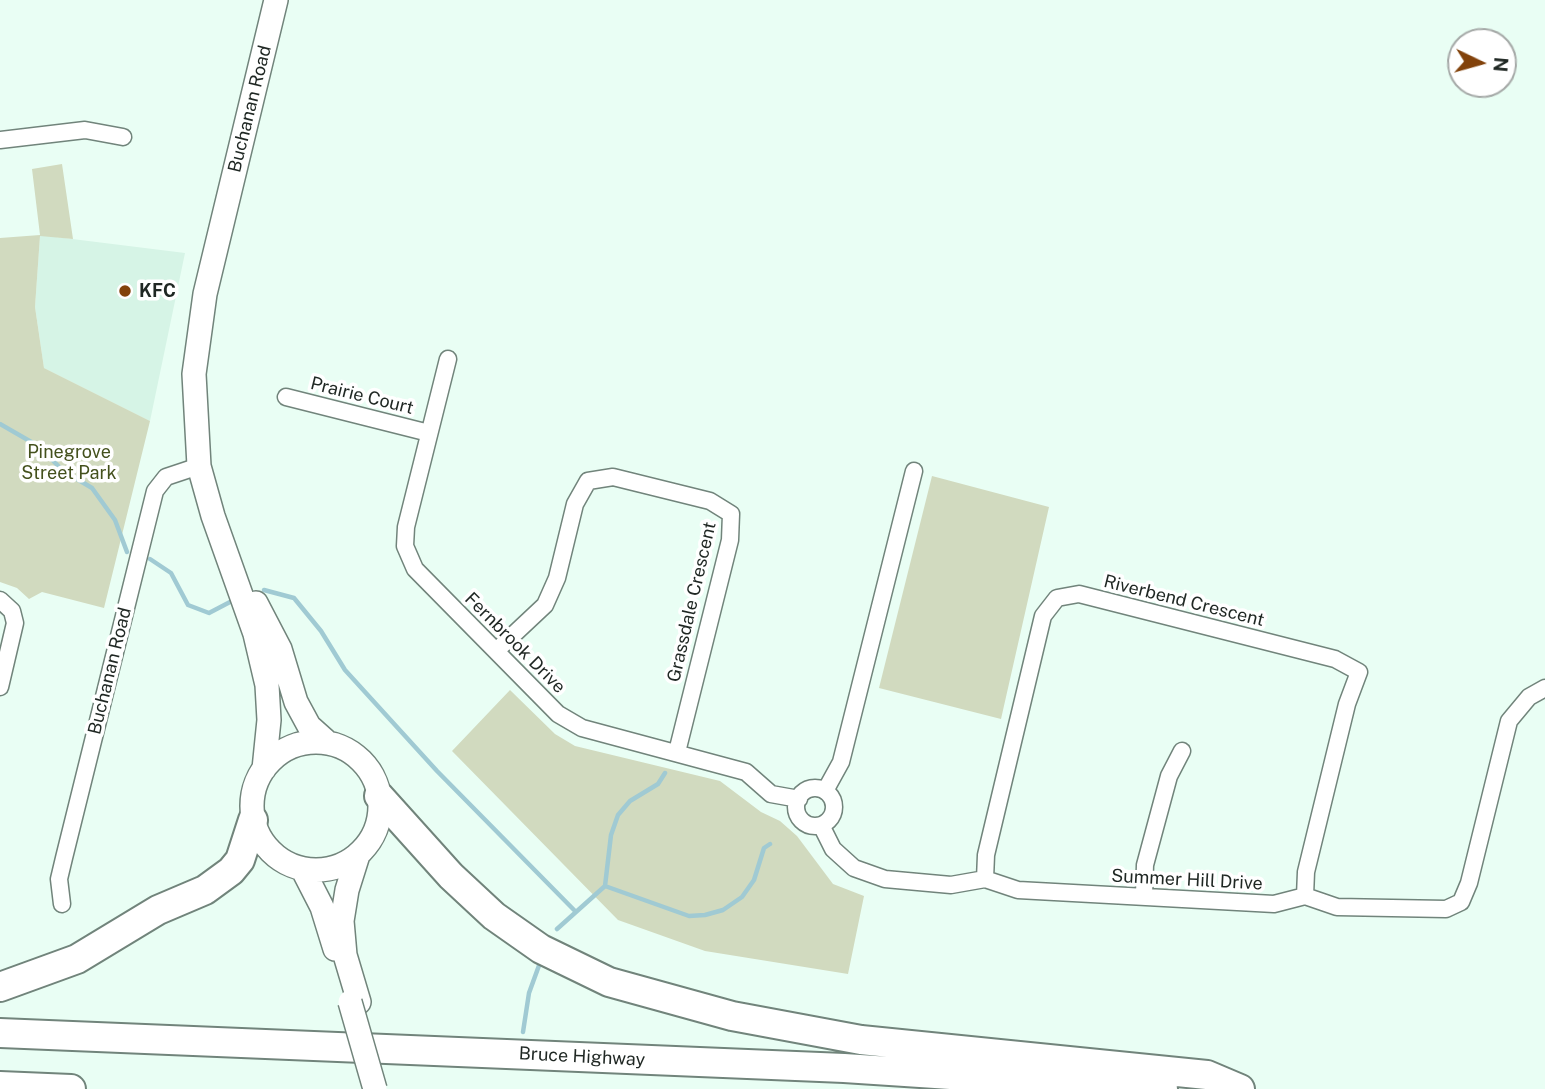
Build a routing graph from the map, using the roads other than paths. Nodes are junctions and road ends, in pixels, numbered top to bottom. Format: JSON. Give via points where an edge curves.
{"nodes":[{"id":1,"x":276,"y":0,"type":"edge"},
{"id":2,"x":122,"y":137,"type":"dead end"},
{"id":3,"x":0,"y":140,"type":"edge"},
{"id":4,"x":448,"y":359,"type":"dead end"},
{"id":5,"x":286,"y":397,"type":"dead end"},
{"id":6,"x":429,"y":433,"type":"junction"},
{"id":7,"x":199,"y":466,"type":"junction"},
{"id":8,"x":914,"y":471,"type":"dead end"},
{"id":9,"x":213,"y":516,"type":"junction"},
{"id":10,"x":0,"y":600,"type":"edge"},
{"id":11,"x":496,"y":651,"type":"junction"},
{"id":12,"x":0,"y":687,"type":"edge"},
{"id":13,"x":1545,"y":688,"type":"edge"},
{"id":14,"x":328,"y":743,"type":"junction"},
{"id":15,"x":1182,"y":751,"type":"dead end"},
{"id":16,"x":677,"y":752,"type":"junction"},
{"id":17,"x":264,"y":769,"type":"junction"},
{"id":18,"x":825,"y":791,"type":"junction"},
{"id":19,"x":379,"y":796,"type":"junction"},
{"id":20,"x":799,"y":799,"type":"junction"},
{"id":21,"x":253,"y":820,"type":"junction"},
{"id":22,"x":821,"y":825,"type":"junction"},
{"id":23,"x":358,"y":855,"type":"junction"},
{"id":24,"x":303,"y":870,"type":"junction"},
{"id":25,"x":985,"y":879,"type":"junction"},
{"id":26,"x":1144,"y":895,"type":"junction"},
{"id":27,"x":1305,"y":896,"type":"junction"},
{"id":28,"x":62,"y":904,"type":"dead end"},
{"id":29,"x":0,"y":987,"type":"edge"},
{"id":30,"x":355,"y":1002,"type":"junction"},
{"id":31,"x":0,"y":1033,"type":"edge"},
{"id":32,"x":0,"y":1086,"type":"edge"},
{"id":33,"x":71,"y":1089,"type":"edge"},
{"id":34,"x":375,"y":1089,"type":"edge"},
{"id":35,"x":384,"y":1089,"type":"edge"},
{"id":36,"x":1163,"y":1089,"type":"edge"},
{"id":37,"x":1240,"y":1089,"type":"edge"}],
"edges":[{"from":1,"to":7,"type":"main road","name":"Buchanan Road","via":[[199,320],[194,374]]},
{"from":2,"to":3,"type":"street","via":[[85,130]]},
{"from":4,"to":6,"type":"street","name":"Fernbrook Drive"},
{"from":5,"to":6,"type":"street","name":"Prairie Court"},
{"from":6,"to":11,"type":"street","name":"Fernbrook Drive","via":[[405,547],[415,569]]},
{"from":7,"to":9,"type":"main road","name":"Buchanan Road"},
{"from":7,"to":28,"type":"street","name":"Buchanan Road","via":[[166,477],[155,491],[59,879]]},
{"from":8,"to":18,"type":"street","via":[[841,762]]},
{"from":9,"to":14,"type":"main road","name":"Buchanan Road","via":[[280,649],[296,702],[309,726]]},
{"from":9,"to":17,"type":"main road","name":"Buchanan Road","via":[[266,677],[270,720]]},
{"from":10,"to":12,"type":"street","via":[[12,611],[15,623]]},
{"from":11,"to":16,"type":"street","name":"Fernbrook Drive","via":[[558,714],[582,728]]},
{"from":11,"to":16,"type":"street","name":"Grassdale Crescent","via":[[545,605],[557,578],[575,504],[588,481],[613,477],[710,501],[731,514],[730,540]]},
{"from":13,"to":27,"type":"street","via":[[1529,697],[1509,720],[1461,902],[1446,909],[1338,907]]},
{"from":14,"to":17,"type":"main road","via":[[292,746]]},
{"from":14,"to":19,"type":"main road","via":[[360,760]]},
{"from":15,"to":26,"type":"street","via":[[1169,776],[1149,852]]},
{"from":16,"to":20,"type":"street","name":"Fernbrook Drive","via":[[746,772],[771,794]]},
{"from":17,"to":21,"type":"main road","via":[[253,793]]},
{"from":18,"to":20,"type":"street","via":[[811,789]]},
{"from":18,"to":22,"type":"street","via":[[834,809]]},
{"from":19,"to":23,"type":"main road","via":[[377,824]]},
{"from":19,"to":37,"type":"highway","via":[[494,916],[541,948],[609,982],[720,1013],[861,1040],[1207,1075]]},
{"from":20,"to":22,"type":"street","via":[[797,811],[803,821]]},
{"from":21,"to":24,"type":"main road","via":[[271,852]]},
{"from":21,"to":29,"type":"highway","via":[[240,860],[205,890],[158,910],[77,959]]},
{"from":22,"to":25,"type":"street","name":"Summer Hill Drive","via":[[834,849],[854,868],[885,879],[951,886]]},
{"from":23,"to":24,"type":"main road","via":[[328,870]]},
{"from":23,"to":30,"type":"main road","via":[[342,921]]},
{"from":24,"to":30,"type":"main road","via":[[322,907]]},
{"from":25,"to":26,"type":"street","name":"Summer Hill Drive","via":[[1018,890]]},
{"from":25,"to":27,"type":"street","name":"Riverbend Crescent","via":[[986,855],[1043,616],[1056,598],[1079,594],[1335,659],[1359,672],[1306,872]]},
{"from":26,"to":27,"type":"street","name":"Summer Hill Drive","via":[[1274,904]]},
{"from":30,"to":34,"type":"main road","bridge":true},
{"from":30,"to":35,"type":"main road"},
{"from":31,"to":36,"type":"highway","name":"Bruce Highway","via":[[844,1068]]},
{"from":32,"to":33,"type":"highway"}]}
